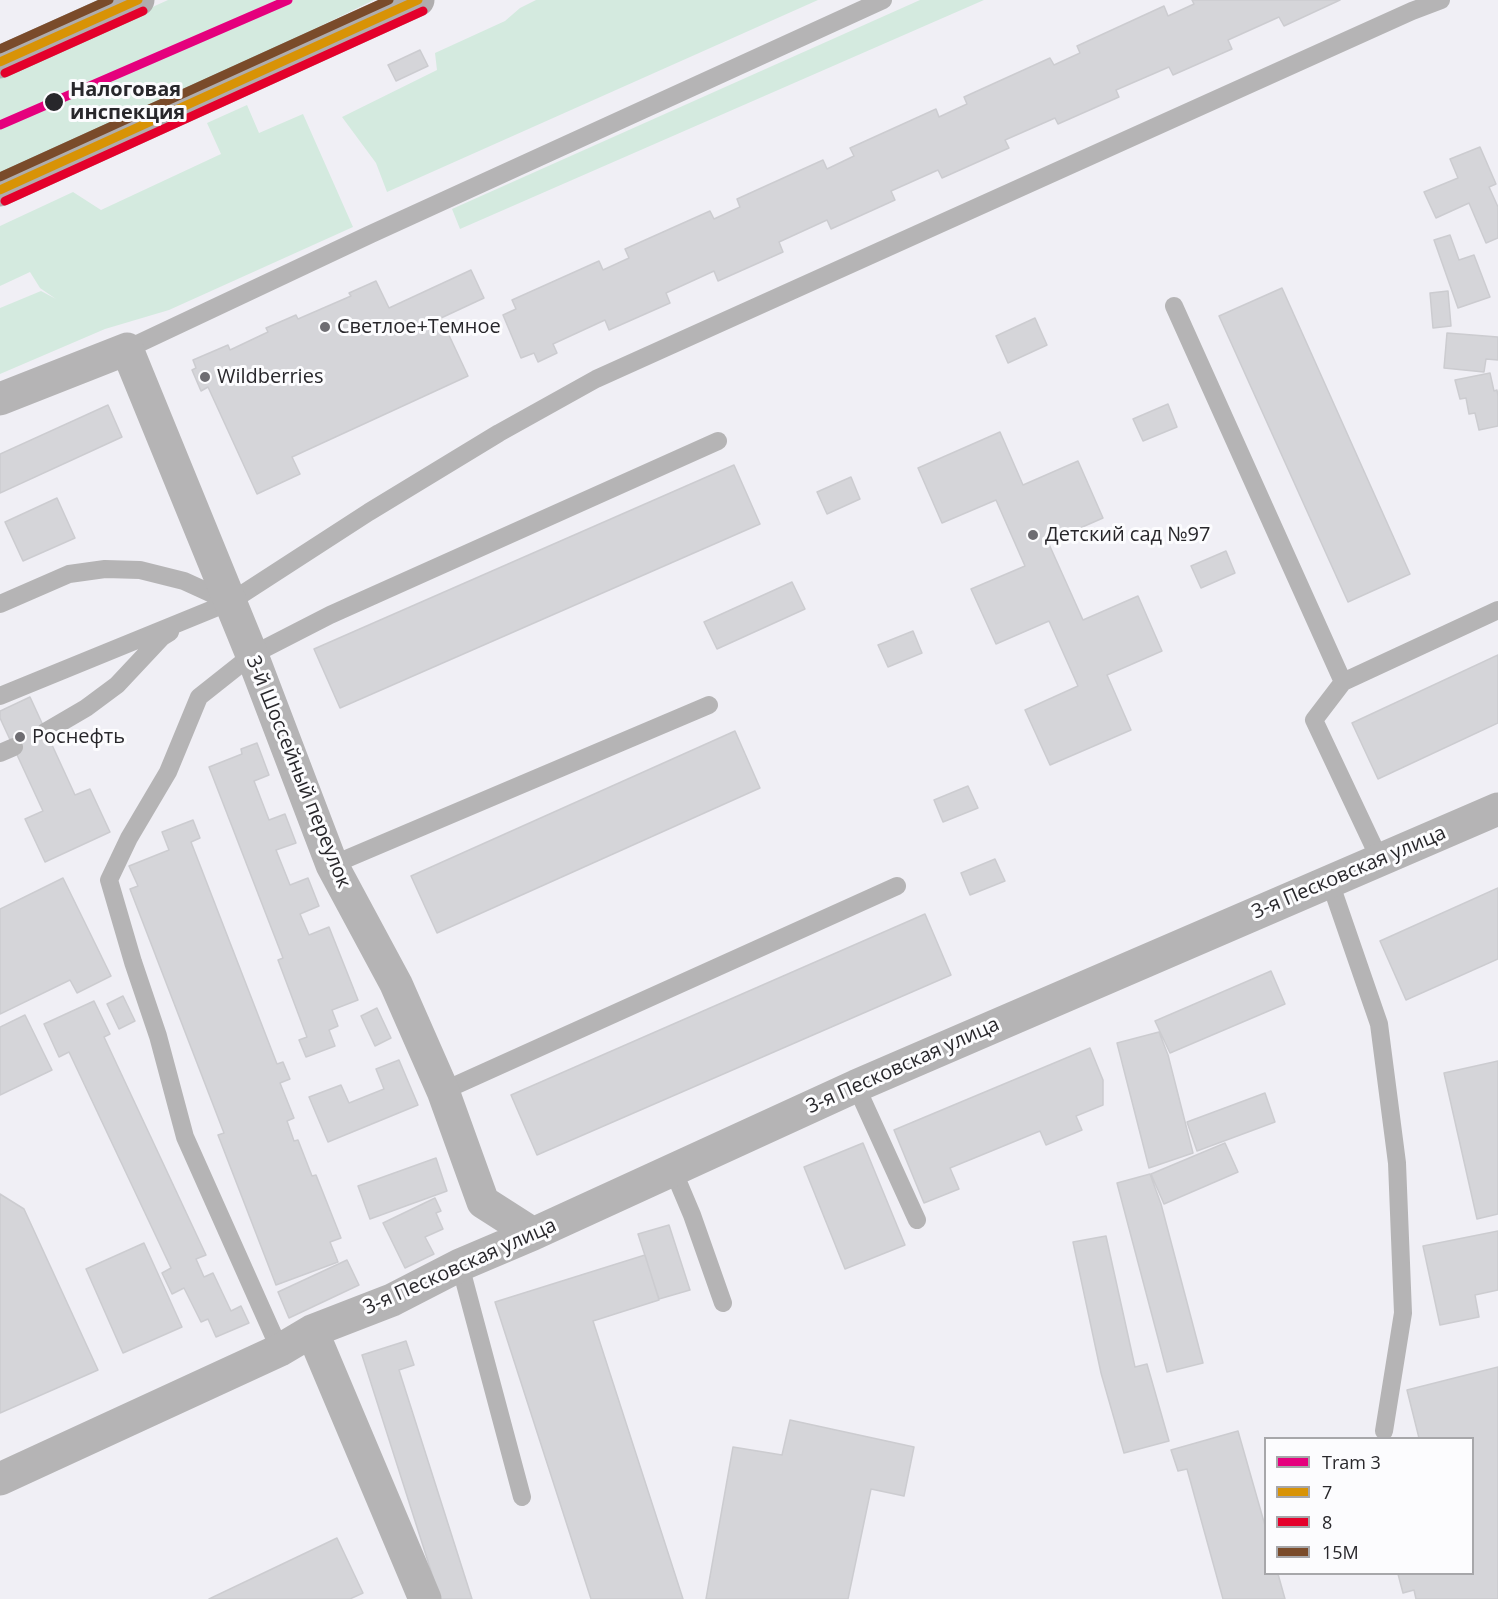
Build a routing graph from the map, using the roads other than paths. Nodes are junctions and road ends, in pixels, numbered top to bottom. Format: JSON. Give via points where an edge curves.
{"nodes":[{"id":1,"x":138,"y":0,"type":"edge"},
{"id":2,"x":418,"y":0,"type":"edge"},
{"id":3,"x":883,"y":0,"type":"edge"},
{"id":4,"x":1441,"y":0,"type":"edge"},
{"id":5,"x":0,"y":62,"type":"edge"},
{"id":6,"x":0,"y":190,"type":"edge"},
{"id":7,"x":1174,"y":306,"type":"dead end"},
{"id":8,"x":127,"y":349,"type":"junction"},
{"id":9,"x":0,"y":399,"type":"edge"},
{"id":10,"x":718,"y":441,"type":"dead end"},
{"id":11,"x":230,"y":602,"type":"junction"},
{"id":12,"x":0,"y":604,"type":"edge"},
{"id":13,"x":1498,"y":610,"type":"edge"},
{"id":14,"x":188,"y":620,"type":"junction"},
{"id":15,"x":252,"y":655,"type":"junction"},
{"id":16,"x":1343,"y":682,"type":"junction"},
{"id":17,"x":0,"y":696,"type":"edge"},
{"id":18,"x":709,"y":705,"type":"dead end"},
{"id":19,"x":45,"y":732,"type":"dead end"},
{"id":20,"x":1498,"y":808,"type":"edge"},
{"id":21,"x":1380,"y":860,"type":"junction"},
{"id":22,"x":332,"y":865,"type":"junction"},
{"id":23,"x":1329,"y":882,"type":"junction"},
{"id":24,"x":897,"y":886,"type":"dead end"},
{"id":25,"x":856,"y":1086,"type":"junction"},
{"id":26,"x":443,"y":1091,"type":"junction"},
{"id":27,"x":673,"y":1170,"type":"junction"},
{"id":28,"x":917,"y":1220,"type":"dead end"},
{"id":29,"x":534,"y":1234,"type":"junction"},
{"id":30,"x":460,"y":1265,"type":"junction"},
{"id":31,"x":723,"y":1303,"type":"dead end"},
{"id":32,"x":312,"y":1331,"type":"junction"},
{"id":33,"x":280,"y":1350,"type":"junction"},
{"id":34,"x":1384,"y":1431,"type":"dead end"},
{"id":35,"x":0,"y":1479,"type":"edge"},
{"id":36,"x":522,"y":1497,"type":"dead end"},
{"id":37,"x":425,"y":1599,"type":"edge"}],
"edges":[{"from":1,"to":5,"type":"main road"},
{"from":2,"to":6,"type":"main road"},
{"from":3,"to":8,"type":"lane"},
{"from":4,"to":11,"type":"lane","via":[[596,379],[389,500]]},
{"from":7,"to":16,"type":"lane"},
{"from":8,"to":9,"type":"street"},
{"from":8,"to":11,"type":"street","name":"3-й Шоссейный переулок"},
{"from":10,"to":15,"type":"lane","via":[[330,615]]},
{"from":11,"to":12,"type":"lane","via":[[184,581],[140,570],[105,569],[69,574]]},
{"from":11,"to":14,"type":"lane"},
{"from":11,"to":15,"type":"street","name":"3-й Шоссейный переулок"},
{"from":13,"to":16,"type":"lane"},
{"from":14,"to":17,"type":"lane"},
{"from":14,"to":19,"type":"lane","via":[[162,637],[117,685]]},
{"from":15,"to":22,"type":"street","name":"3-й Шоссейный переулок"},
{"from":15,"to":33,"type":"lane","via":[[198,697],[168,772],[109,880],[185,1137]]},
{"from":16,"to":21,"type":"lane","via":[[1314,720]]},
{"from":18,"to":22,"type":"lane"},
{"from":20,"to":21,"type":"street","name":"3-я Песковская улица"},
{"from":21,"to":23,"type":"street","name":"3-я Песковская улица"},
{"from":22,"to":26,"type":"street","name":"3-й Шоссейный переулок","via":[[396,984]]},
{"from":23,"to":25,"type":"street","name":"3-я Песковская улица"},
{"from":23,"to":34,"type":"lane","via":[[1379,1024],[1397,1164],[1403,1313]]},
{"from":24,"to":26,"type":"lane"},
{"from":25,"to":27,"type":"street","name":"3-я Песковская улица"},
{"from":25,"to":28,"type":"lane"},
{"from":26,"to":29,"type":"street","name":"3-й Шоссейный переулок","via":[[483,1202]]},
{"from":27,"to":29,"type":"street","name":"3-я Песковская улица"},
{"from":27,"to":31,"type":"lane"},
{"from":29,"to":30,"type":"street","name":"3-я Песковская улица"},
{"from":30,"to":32,"type":"street","name":"3-я Песковская улица","via":[[392,1300]]},
{"from":30,"to":36,"type":"lane"},
{"from":32,"to":33,"type":"street","name":"3-я Песковская улица"},
{"from":32,"to":37,"type":"street"},
{"from":33,"to":35,"type":"street","name":"3-я Песковская улица"}]}
